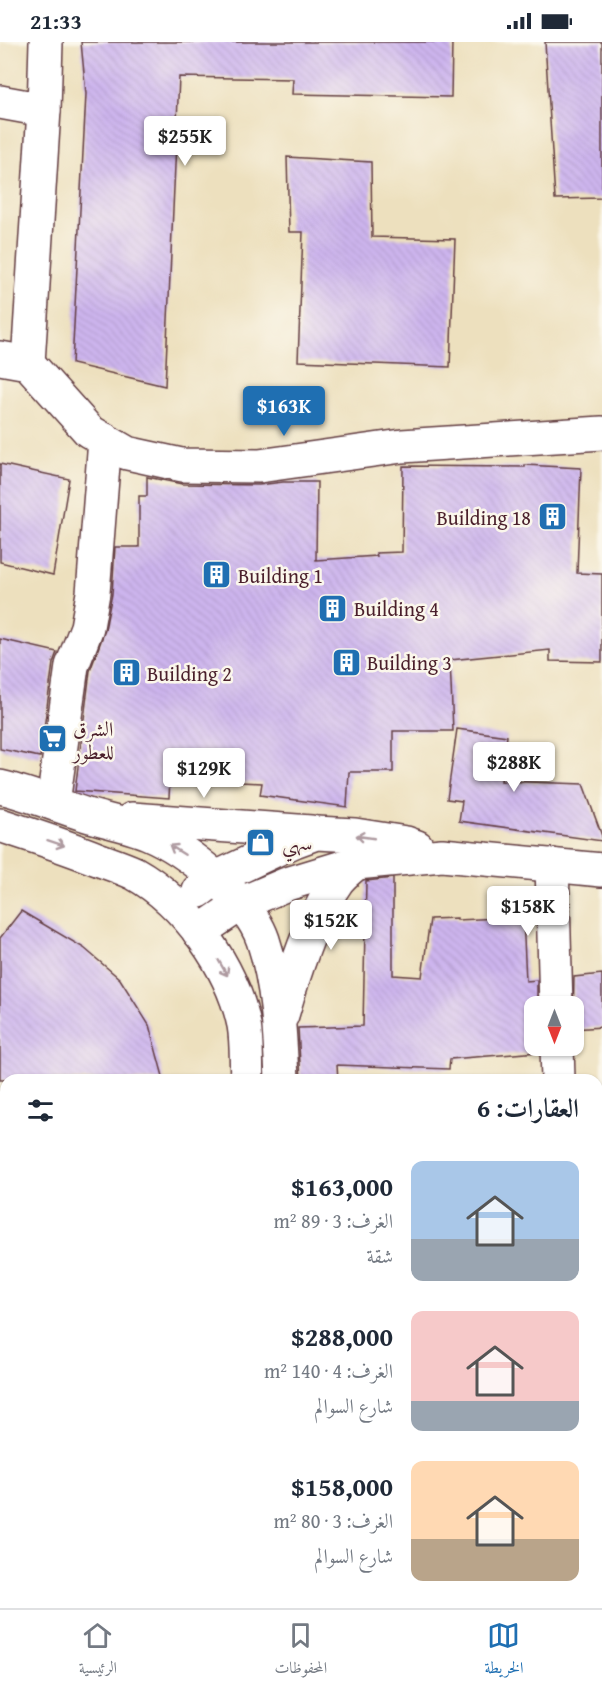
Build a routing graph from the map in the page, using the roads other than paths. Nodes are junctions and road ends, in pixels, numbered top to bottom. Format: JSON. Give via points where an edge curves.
{"nodes":[{"id":1,"x":46,"y":42,"type":"edge"},
{"id":2,"x":0,"y":102,"type":"edge"},
{"id":3,"x":44,"y":110,"type":"junction"},
{"id":4,"x":14,"y":360,"type":"edge"},
{"id":5,"x":602,"y":433,"type":"edge"},
{"id":6,"x":105,"y":440,"type":"junction"},
{"id":7,"x":0,"y":787,"type":"edge"},
{"id":8,"x":53,"y":803,"type":"junction"},
{"id":9,"x":88,"y":815,"type":"junction"},
{"id":10,"x":0,"y":825,"type":"edge"},
{"id":11,"x":316,"y":833,"type":"junction"},
{"id":12,"x":442,"y":855,"type":"junction"},
{"id":13,"x":356,"y":863,"type":"junction"},
{"id":14,"x":552,"y":865,"type":"junction"},
{"id":15,"x":602,"y":870,"type":"edge"},
{"id":16,"x":216,"y":879,"type":"junction"},
{"id":17,"x":242,"y":903,"type":"junction"},
{"id":18,"x":178,"y":906,"type":"junction"},
{"id":19,"x":199,"y":932,"type":"junction"},
{"id":20,"x":556,"y":996,"type":"edge"},
{"id":21,"x":280,"y":1023,"type":"junction"},
{"id":22,"x":557,"y":1056,"type":"edge"},
{"id":23,"x":247,"y":1074,"type":"edge"},
{"id":24,"x":282,"y":1074,"type":"edge"},
{"id":25,"x":558,"y":1074,"type":"edge"}],
"edges":[{"from":1,"to":3,"type":"main road"},
{"from":2,"to":3,"type":"main road"},
{"from":3,"to":4,"type":"main road"},
{"from":4,"to":6,"type":"main road","via":[[89,431]]},
{"from":5,"to":6,"type":"main road","via":[[402,446],[259,466],[182,465],[127,453]]},
{"from":6,"to":8,"type":"main road","via":[[93,593],[87,627],[72,666]]},
{"from":7,"to":8,"type":"main road"},
{"from":8,"to":9,"type":"main road"},
{"from":9,"to":11,"type":"main road"},
{"from":16,"to":9,"type":"main road","one_way":true,"via":[[149,833]]},
{"from":10,"to":18,"type":"main road","one_way":true,"via":[[134,873]]},
{"from":12,"to":11,"type":"main road","one_way":true,"via":[[406,843]]},
{"from":11,"to":16,"type":"main road"},
{"from":12,"to":13,"type":"main road"},
{"from":12,"to":14,"type":"main road"},
{"from":13,"to":17,"type":"main road","via":[[287,884]]},
{"from":13,"to":21,"type":"main road","via":[[337,882],[319,916],[296,966]]},
{"from":14,"to":15,"type":"main road"},
{"from":14,"to":20,"type":"main road"},
{"from":16,"to":17,"type":"main road"},
{"from":16,"to":18,"type":"main road"},
{"from":17,"to":19,"type":"main road"},
{"from":17,"to":21,"type":"main road","via":[[262,938]]},
{"from":18,"to":19,"type":"main road"},
{"from":19,"to":23,"type":"main road","one_way":true,"via":[[236,995],[244,1027]]},
{"from":21,"to":24,"type":"main road"},
{"from":22,"to":25,"type":"main road"}]}
